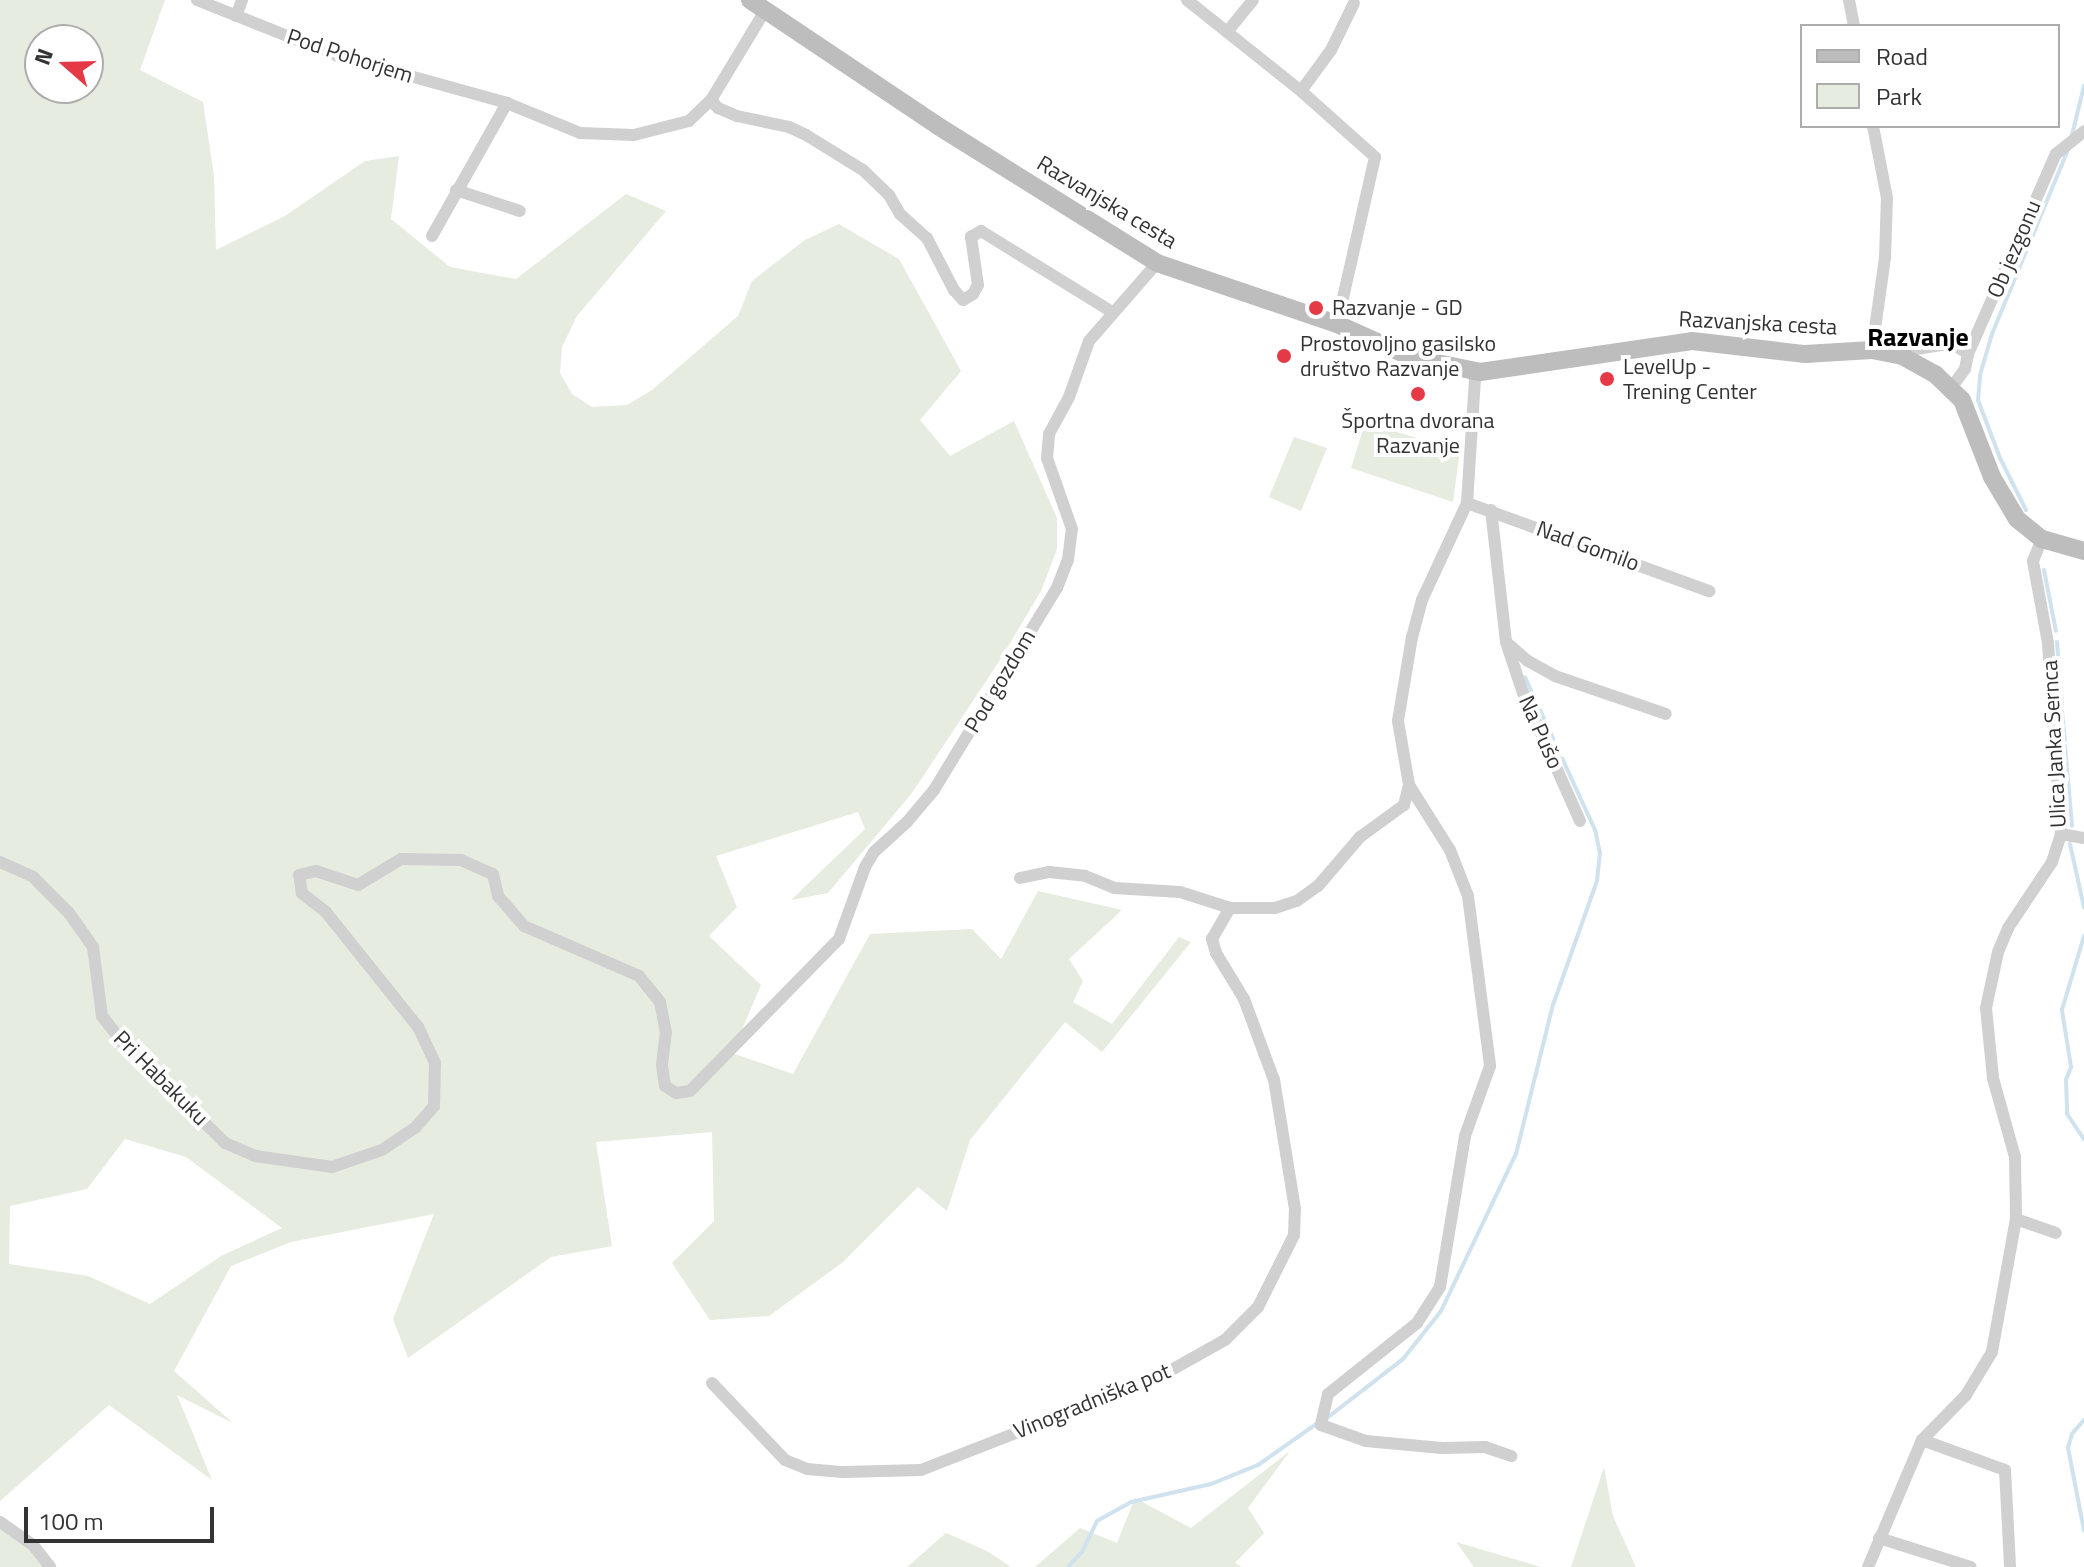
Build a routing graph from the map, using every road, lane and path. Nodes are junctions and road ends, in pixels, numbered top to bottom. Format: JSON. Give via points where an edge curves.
{"nodes":[{"id":1,"x":197,"y":0,"type":"edge"},
{"id":2,"x":242,"y":0,"type":"edge"},
{"id":3,"x":1187,"y":0,"type":"edge"},
{"id":4,"x":1253,"y":0,"type":"edge"},
{"id":5,"x":1849,"y":0,"type":"edge"},
{"id":6,"x":1354,"y":3,"type":"dead end"},
{"id":7,"x":758,"y":5,"type":"edge"},
{"id":8,"x":236,"y":16,"type":"junction"},
{"id":9,"x":1854,"y":24,"type":"edge"},
{"id":10,"x":1227,"y":32,"type":"junction"},
{"id":11,"x":1301,"y":91,"type":"junction"},
{"id":12,"x":711,"y":100,"type":"junction"},
{"id":13,"x":507,"y":103,"type":"junction"},
{"id":14,"x":1873,"y":128,"type":"edge"},
{"id":15,"x":2080,"y":133,"type":"edge"},
{"id":16,"x":456,"y":190,"type":"junction"},
{"id":17,"x":520,"y":211,"type":"dead end"},
{"id":18,"x":432,"y":236,"type":"dead end"},
{"id":19,"x":1157,"y":263,"type":"junction"},
{"id":20,"x":1112,"y":312,"type":"junction"},
{"id":21,"x":1337,"y":324,"type":"junction"},
{"id":22,"x":1872,"y":350,"type":"junction"},
{"id":23,"x":1968,"y":354,"type":"junction"},
{"id":24,"x":1902,"y":356,"type":"junction"},
{"id":25,"x":1478,"y":375,"type":"junction"},
{"id":26,"x":1952,"y":387,"type":"junction"},
{"id":27,"x":1467,"y":503,"type":"junction"},
{"id":28,"x":1491,"y":510,"type":"junction"},
{"id":29,"x":2042,"y":539,"type":"junction"},
{"id":30,"x":2084,"y":551,"type":"edge"},
{"id":31,"x":1709,"y":591,"type":"dead end"},
{"id":32,"x":1506,"y":642,"type":"junction"},
{"id":33,"x":1666,"y":714,"type":"dead end"},
{"id":34,"x":1409,"y":785,"type":"junction"},
{"id":35,"x":1580,"y":821,"type":"dead end"},
{"id":36,"x":2061,"y":834,"type":"junction"},
{"id":37,"x":2084,"y":838,"type":"edge"},
{"id":38,"x":0,"y":862,"type":"edge"},
{"id":39,"x":1020,"y":878,"type":"dead end"},
{"id":40,"x":1230,"y":908,"type":"junction"},
{"id":41,"x":225,"y":1143,"type":"joint"},
{"id":42,"x":2016,"y":1219,"type":"junction"},
{"id":43,"x":2056,"y":1233,"type":"dead end"},
{"id":44,"x":712,"y":1383,"type":"dead end"},
{"id":45,"x":1922,"y":1440,"type":"junction"},
{"id":46,"x":1511,"y":1456,"type":"dead end"},
{"id":47,"x":0,"y":1522,"type":"edge"},
{"id":48,"x":1879,"y":1538,"type":"junction"},
{"id":49,"x":50,"y":1567,"type":"edge"},
{"id":50,"x":1868,"y":1567,"type":"edge"},
{"id":51,"x":1971,"y":1567,"type":"edge"},
{"id":52,"x":2010,"y":1567,"type":"edge"}],
"edges":[{"from":1,"to":8,"type":"street","name":"Pod Pohorjem"},
{"from":2,"to":8,"type":"street"},
{"from":3,"to":10,"type":"street"},
{"from":4,"to":10,"type":"street"},
{"from":5,"to":9,"type":"street"},
{"from":6,"to":11,"type":"street","via":[[1331,50]]},
{"from":7,"to":12,"type":"street","name":"Pod Pohorjem"},
{"from":7,"to":19,"type":"street","name":"Razvanjska cesta"},
{"from":8,"to":13,"type":"street","name":"Pod Pohorjem","via":[[338,56]]},
{"from":10,"to":11,"type":"street"},
{"from":11,"to":21,"type":"street","via":[[1375,157]]},
{"from":12,"to":13,"type":"street","name":"Pod Pohorjem","via":[[689,121],[634,135],[580,133]]},
{"from":12,"to":20,"type":"street","via":[[737,116],[789,127],[848,158],[927,238],[963,300],[978,285],[971,237],[981,231]]},
{"from":13,"to":16,"type":"street"},
{"from":14,"to":22,"type":"street","via":[[1887,198]]},
{"from":15,"to":23,"type":"street","name":"Ob jezgonu","via":[[2056,154]]},
{"from":16,"to":17,"type":"street"},
{"from":16,"to":18,"type":"street"},
{"from":19,"to":20,"type":"street","name":"Pod gozdom"},
{"from":19,"to":21,"type":"street","name":"Razvanjska cesta"},
{"from":20,"to":41,"type":"street","name":"Pod gozdom","via":[[1089,341],[1049,434],[1047,458],[1072,529],[1057,588],[934,790],[874,852],[839,939],[690,1091],[676,1093],[665,1086],[666,1032],[660,1002],[639,976],[524,926],[498,896],[493,874],[461,860],[401,859],[358,885],[316,871],[299,875],[302,893],[326,912],[418,1027],[435,1063],[434,1106],[415,1128],[382,1150],[332,1167],[255,1156]]},
{"from":21,"to":25,"type":"street","name":"Razvanjska cesta","via":[[1413,358]]},
{"from":22,"to":24,"type":"street","name":"Razvanjska cesta"},
{"from":22,"to":25,"type":"street","name":"Razvanjska cesta","via":[[1805,354],[1692,341]]},
{"from":23,"to":24,"type":"street","name":"Razvanjska cesta","via":[[1948,344]]},
{"from":23,"to":26,"type":"street"},
{"from":24,"to":26,"type":"street","name":"Razvanjska cesta"},
{"from":25,"to":27,"type":"street"},
{"from":26,"to":29,"type":"street","name":"Razvanjska cesta","via":[[2004,499],[2017,519]]},
{"from":27,"to":28,"type":"street","name":"Nad Gomilo"},
{"from":27,"to":34,"type":"street","via":[[1422,600],[1412,637],[1398,721]]},
{"from":28,"to":31,"type":"street","name":"Nad Gomilo"},
{"from":28,"to":32,"type":"street","name":"Na Pušo"},
{"from":29,"to":30,"type":"street","name":"Razvanjska cesta"},
{"from":29,"to":36,"type":"street","name":"Ulica Janka Sernca","via":[[2033,561],[2048,643]]},
{"from":32,"to":33,"type":"street","via":[[1555,676]]},
{"from":32,"to":35,"type":"street","name":"Na Pušo"},
{"from":34,"to":40,"type":"street","via":[[1404,805],[1360,837],[1318,886],[1297,901],[1275,908]]},
{"from":34,"to":46,"type":"street","via":[[1450,850],[1468,896],[1490,1066],[1465,1136],[1440,1287],[1417,1323],[1328,1394],[1322,1418],[1366,1441],[1485,1447]]},
{"from":36,"to":37,"type":"street"},
{"from":36,"to":42,"type":"street","name":"Ulica Janka Sernca","via":[[2052,862],[2008,928],[1988,983],[1988,1045],[2015,1157]]},
{"from":38,"to":41,"type":"street","name":"Pri Habakuku","via":[[33,877],[69,913],[93,947],[102,1016]]},
{"from":39,"to":40,"type":"street","via":[[1049,872],[1085,876],[1114,888],[1180,892]]},
{"from":40,"to":44,"type":"street","name":"Vinogradniška pot","via":[[1212,939],[1244,999],[1274,1080],[1295,1209],[1294,1235],[1258,1307],[1225,1340],[1159,1377],[921,1470],[843,1472],[807,1469],[785,1460]]},
{"from":42,"to":43,"type":"street"},
{"from":42,"to":45,"type":"street","name":"Ulica Janka Sernca","via":[[1992,1352],[1966,1395]]},
{"from":45,"to":48,"type":"street","name":"Ulica Janka Sernca"},
{"from":45,"to":52,"type":"street","via":[[2005,1470]]},
{"from":47,"to":49,"type":"street","via":[[33,1545]]},
{"from":48,"to":50,"type":"street","name":"Ulica Janka Sernca"},
{"from":48,"to":51,"type":"street"}]}
